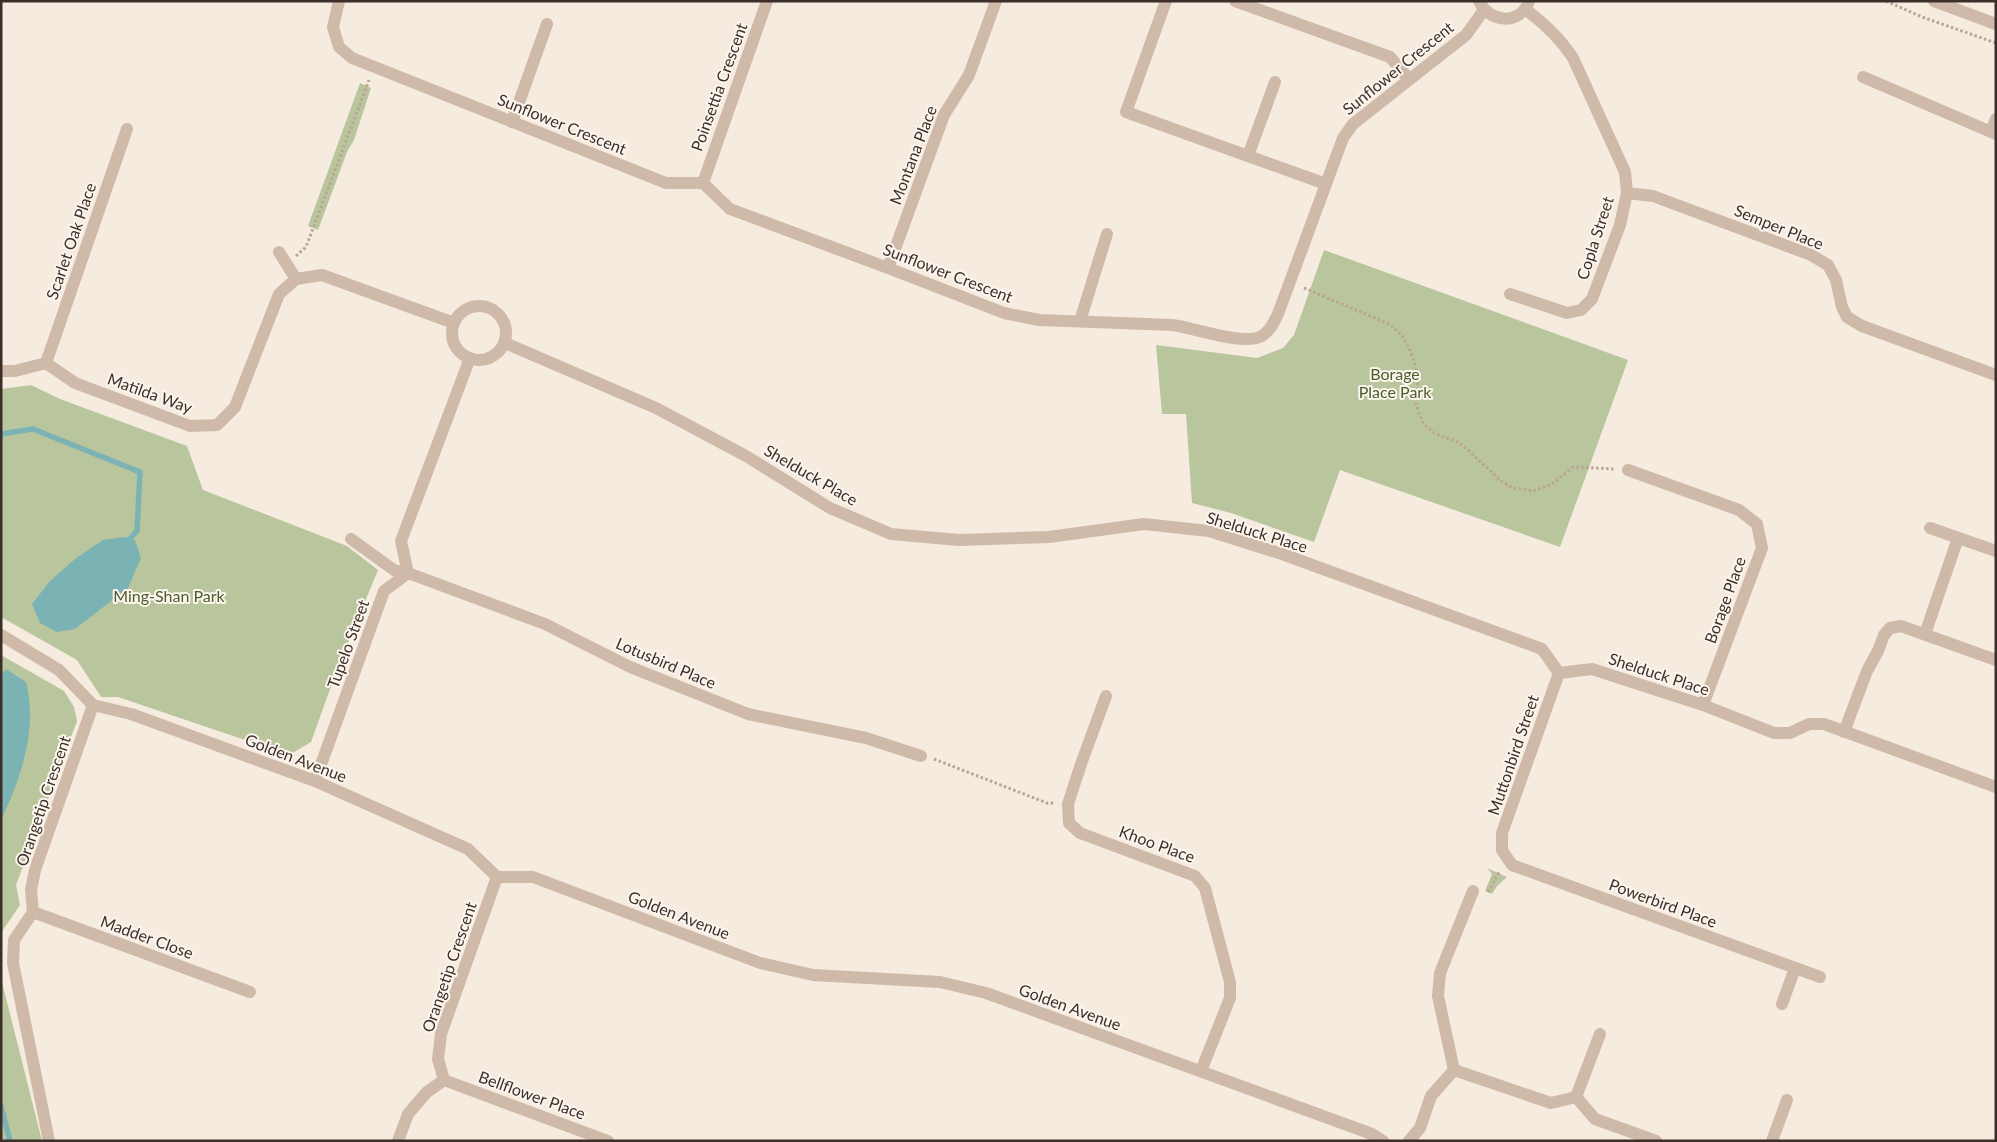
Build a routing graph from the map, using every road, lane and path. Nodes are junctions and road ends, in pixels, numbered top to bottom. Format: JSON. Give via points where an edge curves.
{"nodes":[{"id":1,"x":339,"y":1,"type":"edge"},
{"id":2,"x":767,"y":1,"type":"edge"},
{"id":3,"x":996,"y":1,"type":"edge"},
{"id":4,"x":1166,"y":1,"type":"edge"},
{"id":5,"x":1235,"y":1,"type":"edge"},
{"id":6,"x":1886,"y":1,"type":"edge"},
{"id":7,"x":1934,"y":1,"type":"edge"},
{"id":8,"x":1527,"y":5,"type":"edge"},
{"id":9,"x":1481,"y":6,"type":"edge"},
{"id":10,"x":547,"y":24,"type":"dead end"},
{"id":11,"x":1996,"y":24,"type":"edge"},
{"id":12,"x":1996,"y":44,"type":"edge"},
{"id":13,"x":373,"y":67,"type":"junction"},
{"id":14,"x":1863,"y":77,"type":"dead end"},
{"id":15,"x":1409,"y":79,"type":"junction"},
{"id":16,"x":1275,"y":82,"type":"dead end"},
{"id":17,"x":1996,"y":119,"type":"edge"},
{"id":18,"x":512,"y":122,"type":"junction"},
{"id":19,"x":127,"y":129,"type":"dead end"},
{"id":20,"x":1993,"y":133,"type":"edge"},
{"id":21,"x":1248,"y":156,"type":"junction"},
{"id":22,"x":702,"y":183,"type":"junction"},
{"id":23,"x":1326,"y":184,"type":"junction"},
{"id":24,"x":1627,"y":193,"type":"junction"},
{"id":25,"x":1107,"y":234,"type":"dead end"},
{"id":26,"x":279,"y":252,"type":"dead end"},
{"id":27,"x":287,"y":265,"type":"junction"},
{"id":28,"x":888,"y":268,"type":"junction"},
{"id":29,"x":296,"y":279,"type":"junction"},
{"id":30,"x":1304,"y":288,"type":"dead end"},
{"id":31,"x":1510,"y":294,"type":"dead end"},
{"id":32,"x":1080,"y":321,"type":"junction"},
{"id":33,"x":454,"y":323,"type":"junction"},
{"id":34,"x":505,"y":342,"type":"junction"},
{"id":35,"x":470,"y":358,"type":"junction"},
{"id":36,"x":46,"y":363,"type":"junction"},
{"id":37,"x":1,"y":371,"type":"edge"},
{"id":38,"x":1996,"y":375,"type":"edge"},
{"id":39,"x":1628,"y":470,"type":"joint"},
{"id":40,"x":1930,"y":528,"type":"dead end"},
{"id":41,"x":1958,"y":538,"type":"junction"},
{"id":42,"x":351,"y":539,"type":"dead end"},
{"id":43,"x":1996,"y":552,"type":"edge"},
{"id":44,"x":408,"y":573,"type":"junction"},
{"id":45,"x":1925,"y":634,"type":"junction"},
{"id":46,"x":1,"y":635,"type":"edge"},
{"id":47,"x":1996,"y":660,"type":"edge"},
{"id":48,"x":1559,"y":673,"type":"junction"},
{"id":49,"x":1106,"y":696,"type":"dead end"},
{"id":50,"x":93,"y":705,"type":"junction"},
{"id":51,"x":1704,"y":705,"type":"junction"},
{"id":52,"x":1844,"y":732,"type":"junction"},
{"id":53,"x":921,"y":756,"type":"joint"},
{"id":54,"x":315,"y":781,"type":"junction"},
{"id":55,"x":1996,"y":787,"type":"edge"},
{"id":56,"x":1068,"y":804,"type":"junction"},
{"id":57,"x":1512,"y":865,"type":"junction"},
{"id":58,"x":497,"y":877,"type":"junction"},
{"id":59,"x":1473,"y":891,"type":"joint"},
{"id":60,"x":33,"y":912,"type":"junction"},
{"id":61,"x":1795,"y":968,"type":"junction"},
{"id":62,"x":1820,"y":978,"type":"dead end"},
{"id":63,"x":250,"y":992,"type":"dead end"},
{"id":64,"x":1782,"y":1004,"type":"dead end"},
{"id":65,"x":1600,"y":1034,"type":"dead end"},
{"id":66,"x":1454,"y":1070,"type":"junction"},
{"id":67,"x":1201,"y":1071,"type":"junction"},
{"id":68,"x":444,"y":1080,"type":"junction"},
{"id":69,"x":1576,"y":1097,"type":"junction"},
{"id":70,"x":1787,"y":1100,"type":"dead end"},
{"id":71,"x":49,"y":1141,"type":"edge"},
{"id":72,"x":398,"y":1141,"type":"edge"},
{"id":73,"x":608,"y":1141,"type":"edge"},
{"id":74,"x":1383,"y":1141,"type":"edge"},
{"id":75,"x":1409,"y":1141,"type":"edge"},
{"id":76,"x":1656,"y":1141,"type":"edge"},
{"id":77,"x":1772,"y":1141,"type":"edge"}],
"edges":[{"from":1,"to":13,"type":"street","name":"Sunflower Crescent","via":[[333,27],[338,47],[352,58]]},
{"from":2,"to":22,"type":"street","name":"Poinsettia Crescent"},
{"from":3,"to":28,"type":"street","name":"Montana Place","via":[[969,75],[944,115]]},
{"from":4,"to":21,"type":"street","via":[[1126,112]]},
{"from":5,"to":15,"type":"street","via":[[1390,57]]},
{"from":6,"to":12,"type":"path"},
{"from":7,"to":11,"type":"street"},
{"from":8,"to":9,"type":"street","via":[[1516,17],[1507,20],[1490,16]]},
{"from":8,"to":24,"type":"street","name":"Copla Street","via":[[1573,58],[1625,172]]},
{"from":9,"to":15,"type":"street","name":"Sunflower Crescent","via":[[1466,34]]},
{"from":10,"to":18,"type":"street"},
{"from":13,"to":18,"type":"street","name":"Sunflower Crescent"},
{"from":13,"to":27,"type":"path","via":[[306,246]]},
{"from":14,"to":20,"type":"street"},
{"from":15,"to":23,"type":"street","name":"Sunflower Crescent","via":[[1352,124],[1340,144]]},
{"from":16,"to":21,"type":"street"},
{"from":17,"to":20,"type":"street"},
{"from":18,"to":22,"type":"street","name":"Sunflower Crescent","via":[[666,183]]},
{"from":19,"to":36,"type":"street","name":"Scarlet Oak Place"},
{"from":21,"to":23,"type":"street"},
{"from":22,"to":28,"type":"street","name":"Sunflower Crescent","via":[[730,210]]},
{"from":23,"to":32,"type":"street","name":"Sunflower Crescent","via":[[1278,314],[1270,329],[1261,336],[1238,340],[1173,325]]},
{"from":24,"to":31,"type":"street","name":"Copla Street","via":[[1620,225],[1592,299],[1581,310],[1567,313]]},
{"from":24,"to":38,"type":"street","name":"Semper Place","via":[[1653,196],[1811,255],[1828,265],[1847,317],[1862,326]]},
{"from":25,"to":32,"type":"street"},
{"from":26,"to":27,"type":"street"},
{"from":27,"to":29,"type":"street"},
{"from":28,"to":32,"type":"street","name":"Sunflower Crescent","via":[[1004,313],[1039,320]]},
{"from":29,"to":33,"type":"street","via":[[322,275]]},
{"from":29,"to":36,"type":"street","name":"Matilda Way","via":[[280,294],[235,407],[217,425],[190,426],[75,383]]},
{"from":30,"to":39,"type":"path","via":[[1392,325],[1404,338],[1412,357],[1418,377],[1416,403],[1424,424],[1433,432],[1456,441],[1513,488],[1533,491],[1552,485],[1574,467]]},
{"from":33,"to":34,"type":"street","via":[[464,310],[472,306],[489,307],[497,312],[506,326]]},
{"from":33,"to":35,"type":"street","via":[[452,331],[456,347]]},
{"from":34,"to":35,"type":"street","via":[[494,356]]},
{"from":34,"to":48,"type":"street","name":"Shelduck Place","via":[[656,408],[746,456],[830,508],[891,534],[959,540],[1041,538],[1144,524],[1209,531],[1282,554],[1542,649]]},
{"from":35,"to":44,"type":"street","via":[[401,541]]},
{"from":36,"to":37,"type":"street"},
{"from":39,"to":51,"type":"street","name":"Borage Place","via":[[1739,510],[1757,524],[1762,548]]},
{"from":40,"to":41,"type":"street"},
{"from":41,"to":43,"type":"street"},
{"from":41,"to":45,"type":"street"},
{"from":42,"to":44,"type":"street","name":"Lotusbird Place","via":[[394,570]]},
{"from":44,"to":53,"type":"street","name":"Lotusbird Place","via":[[545,624],[630,667],[748,714],[866,738]]},
{"from":44,"to":54,"type":"street","name":"Tupelo Street","via":[[384,591]]},
{"from":45,"to":47,"type":"street"},
{"from":45,"to":52,"type":"street","via":[[1901,626],[1890,628],[1884,635]]},
{"from":46,"to":50,"type":"street","via":[[59,670]]},
{"from":48,"to":51,"type":"street","name":"Shelduck Place","via":[[1592,669]]},
{"from":48,"to":57,"type":"street","name":"Muttonbird Street","via":[[1502,833],[1502,850]]},
{"from":49,"to":56,"type":"street"},
{"from":50,"to":54,"type":"street","name":"Golden Avenue","via":[[131,714]]},
{"from":50,"to":60,"type":"street","name":"Orangetip Crescent","via":[[35,870],[31,890]]},
{"from":51,"to":52,"type":"street","name":"Shelduck Place","via":[[1774,733],[1790,733],[1809,724],[1824,724]]},
{"from":52,"to":55,"type":"street","name":"Shelduck Place"},
{"from":53,"to":56,"type":"path","via":[[1047,802]]},
{"from":54,"to":58,"type":"street","name":"Golden Avenue","via":[[468,849]]},
{"from":56,"to":67,"type":"street","name":"Khoo Place","via":[[1069,823],[1080,833],[1195,876],[1205,888],[1230,982],[1230,998]]},
{"from":57,"to":59,"type":"path","via":[[1498,874],[1488,894]]},
{"from":57,"to":61,"type":"street","name":"Powerbird Place"},
{"from":58,"to":67,"type":"street","name":"Golden Avenue","via":[[533,877],[760,963],[813,975],[940,982],[986,993]]},
{"from":58,"to":68,"type":"street","name":"Orangetip Crescent","via":[[441,1034],[438,1059]]},
{"from":59,"to":66,"type":"street","via":[[1440,973],[1438,996]]},
{"from":60,"to":63,"type":"street","name":"Madder Close"},
{"from":60,"to":71,"type":"street","via":[[14,940],[13,963]]},
{"from":61,"to":62,"type":"street","name":"Powerbird Place"},
{"from":61,"to":64,"type":"street"},
{"from":65,"to":69,"type":"street"},
{"from":66,"to":69,"type":"street","via":[[1551,1102]]},
{"from":66,"to":75,"type":"street","via":[[1431,1096],[1420,1128]]},
{"from":67,"to":74,"type":"street","name":"Golden Avenue","via":[[1372,1134]]},
{"from":68,"to":72,"type":"street","via":[[427,1092],[408,1114]]},
{"from":68,"to":73,"type":"street","name":"Bellflower Place"},
{"from":69,"to":76,"type":"street","via":[[1595,1119]]},
{"from":70,"to":77,"type":"street"}]}
